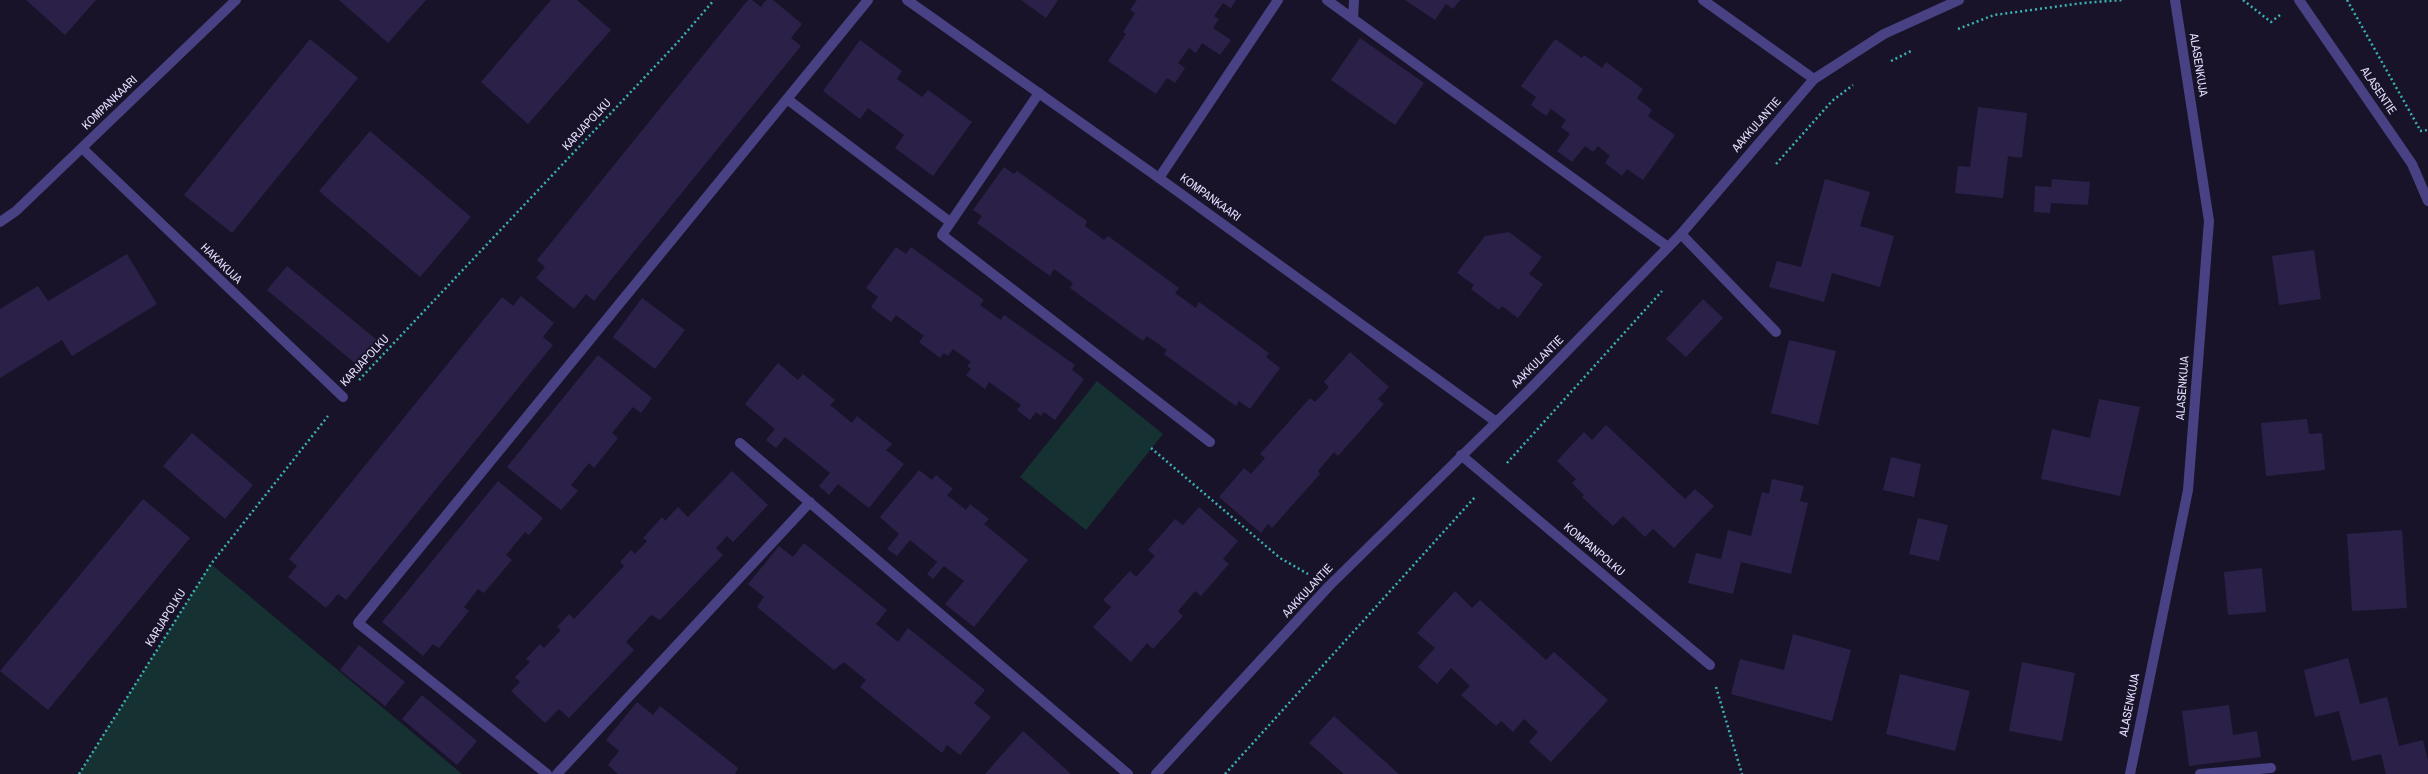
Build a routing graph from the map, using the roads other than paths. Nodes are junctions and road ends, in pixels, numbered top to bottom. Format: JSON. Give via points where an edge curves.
{"nodes":[{"id":1,"x":236,"y":0,"type":"edge"},
{"id":2,"x":868,"y":0,"type":"edge"},
{"id":3,"x":907,"y":0,"type":"edge"},
{"id":4,"x":1278,"y":0,"type":"edge"},
{"id":5,"x":1327,"y":0,"type":"edge"},
{"id":6,"x":1354,"y":0,"type":"edge"},
{"id":7,"x":1703,"y":0,"type":"edge"},
{"id":8,"x":1959,"y":0,"type":"edge"},
{"id":9,"x":2175,"y":0,"type":"edge"},
{"id":10,"x":2299,"y":0,"type":"edge"},
{"id":11,"x":1353,"y":19,"type":"junction"},
{"id":12,"x":1814,"y":79,"type":"junction"},
{"id":13,"x":1039,"y":93,"type":"junction"},
{"id":14,"x":787,"y":99,"type":"junction"},
{"id":15,"x":82,"y":148,"type":"junction"},
{"id":16,"x":1159,"y":178,"type":"junction"},
{"id":17,"x":2428,"y":201,"type":"edge"},
{"id":18,"x":0,"y":222,"type":"edge"},
{"id":19,"x":950,"y":222,"type":"junction"},
{"id":20,"x":1681,"y":234,"type":"junction"},
{"id":21,"x":1668,"y":247,"type":"junction"},
{"id":22,"x":1776,"y":332,"type":"dead end"},
{"id":23,"x":343,"y":397,"type":"road end"},
{"id":24,"x":1495,"y":421,"type":"junction"},
{"id":25,"x":1210,"y":442,"type":"dead end"},
{"id":26,"x":740,"y":443,"type":"dead end"},
{"id":27,"x":1461,"y":455,"type":"junction"},
{"id":28,"x":810,"y":502,"type":"junction"},
{"id":29,"x":1710,"y":665,"type":"road end"},
{"id":30,"x":2271,"y":768,"type":"dead end"},
{"id":31,"x":547,"y":774,"type":"edge"},
{"id":32,"x":557,"y":774,"type":"edge"},
{"id":33,"x":1128,"y":774,"type":"edge"},
{"id":34,"x":1156,"y":774,"type":"edge"},
{"id":35,"x":2130,"y":774,"type":"edge"},
{"id":36,"x":2200,"y":774,"type":"edge"}],
"edges":[{"from":1,"to":15,"type":"street","name":"KOMPANKAARI"},
{"from":2,"to":14,"type":"street"},
{"from":3,"to":13,"type":"street","name":"KOMPANKAARI"},
{"from":4,"to":16,"type":"street"},
{"from":5,"to":11,"type":"street"},
{"from":6,"to":11,"type":"street"},
{"from":7,"to":12,"type":"street"},
{"from":8,"to":12,"type":"street","name":"AAKKULANTIE","via":[[1884,34]]},
{"from":9,"to":35,"type":"street","name":"ALASENKUJA","via":[[2209,221],[2188,490]]},
{"from":10,"to":17,"type":"street","name":"ALASENTIE","via":[[2412,164]]},
{"from":11,"to":21,"type":"street"},
{"from":12,"to":20,"type":"street","name":"AAKKULANTIE"},
{"from":13,"to":16,"type":"street","name":"KOMPANKAARI"},
{"from":13,"to":19,"type":"street"},
{"from":14,"to":19,"type":"street"},
{"from":14,"to":31,"type":"street","via":[[358,623]]},
{"from":15,"to":18,"type":"street","name":"KOMPANKAARI","via":[[16,212]]},
{"from":15,"to":23,"type":"street","name":"HAKAKUJA"},
{"from":16,"to":24,"type":"street","name":"KOMPANKAARI"},
{"from":19,"to":25,"type":"street","via":[[942,235]]},
{"from":20,"to":21,"type":"street","name":"AAKKULANTIE"},
{"from":20,"to":22,"type":"street"},
{"from":21,"to":24,"type":"street","name":"AAKKULANTIE","via":[[1530,389]]},
{"from":24,"to":27,"type":"street","name":"AAKKULANTIE"},
{"from":26,"to":28,"type":"street"},
{"from":27,"to":29,"type":"street","name":"KOMPANPOLKU"},
{"from":27,"to":34,"type":"street","name":"AAKKULANTIE","via":[[1329,586]]},
{"from":28,"to":32,"type":"street"},
{"from":28,"to":33,"type":"street"},
{"from":30,"to":36,"type":"street"}]}
